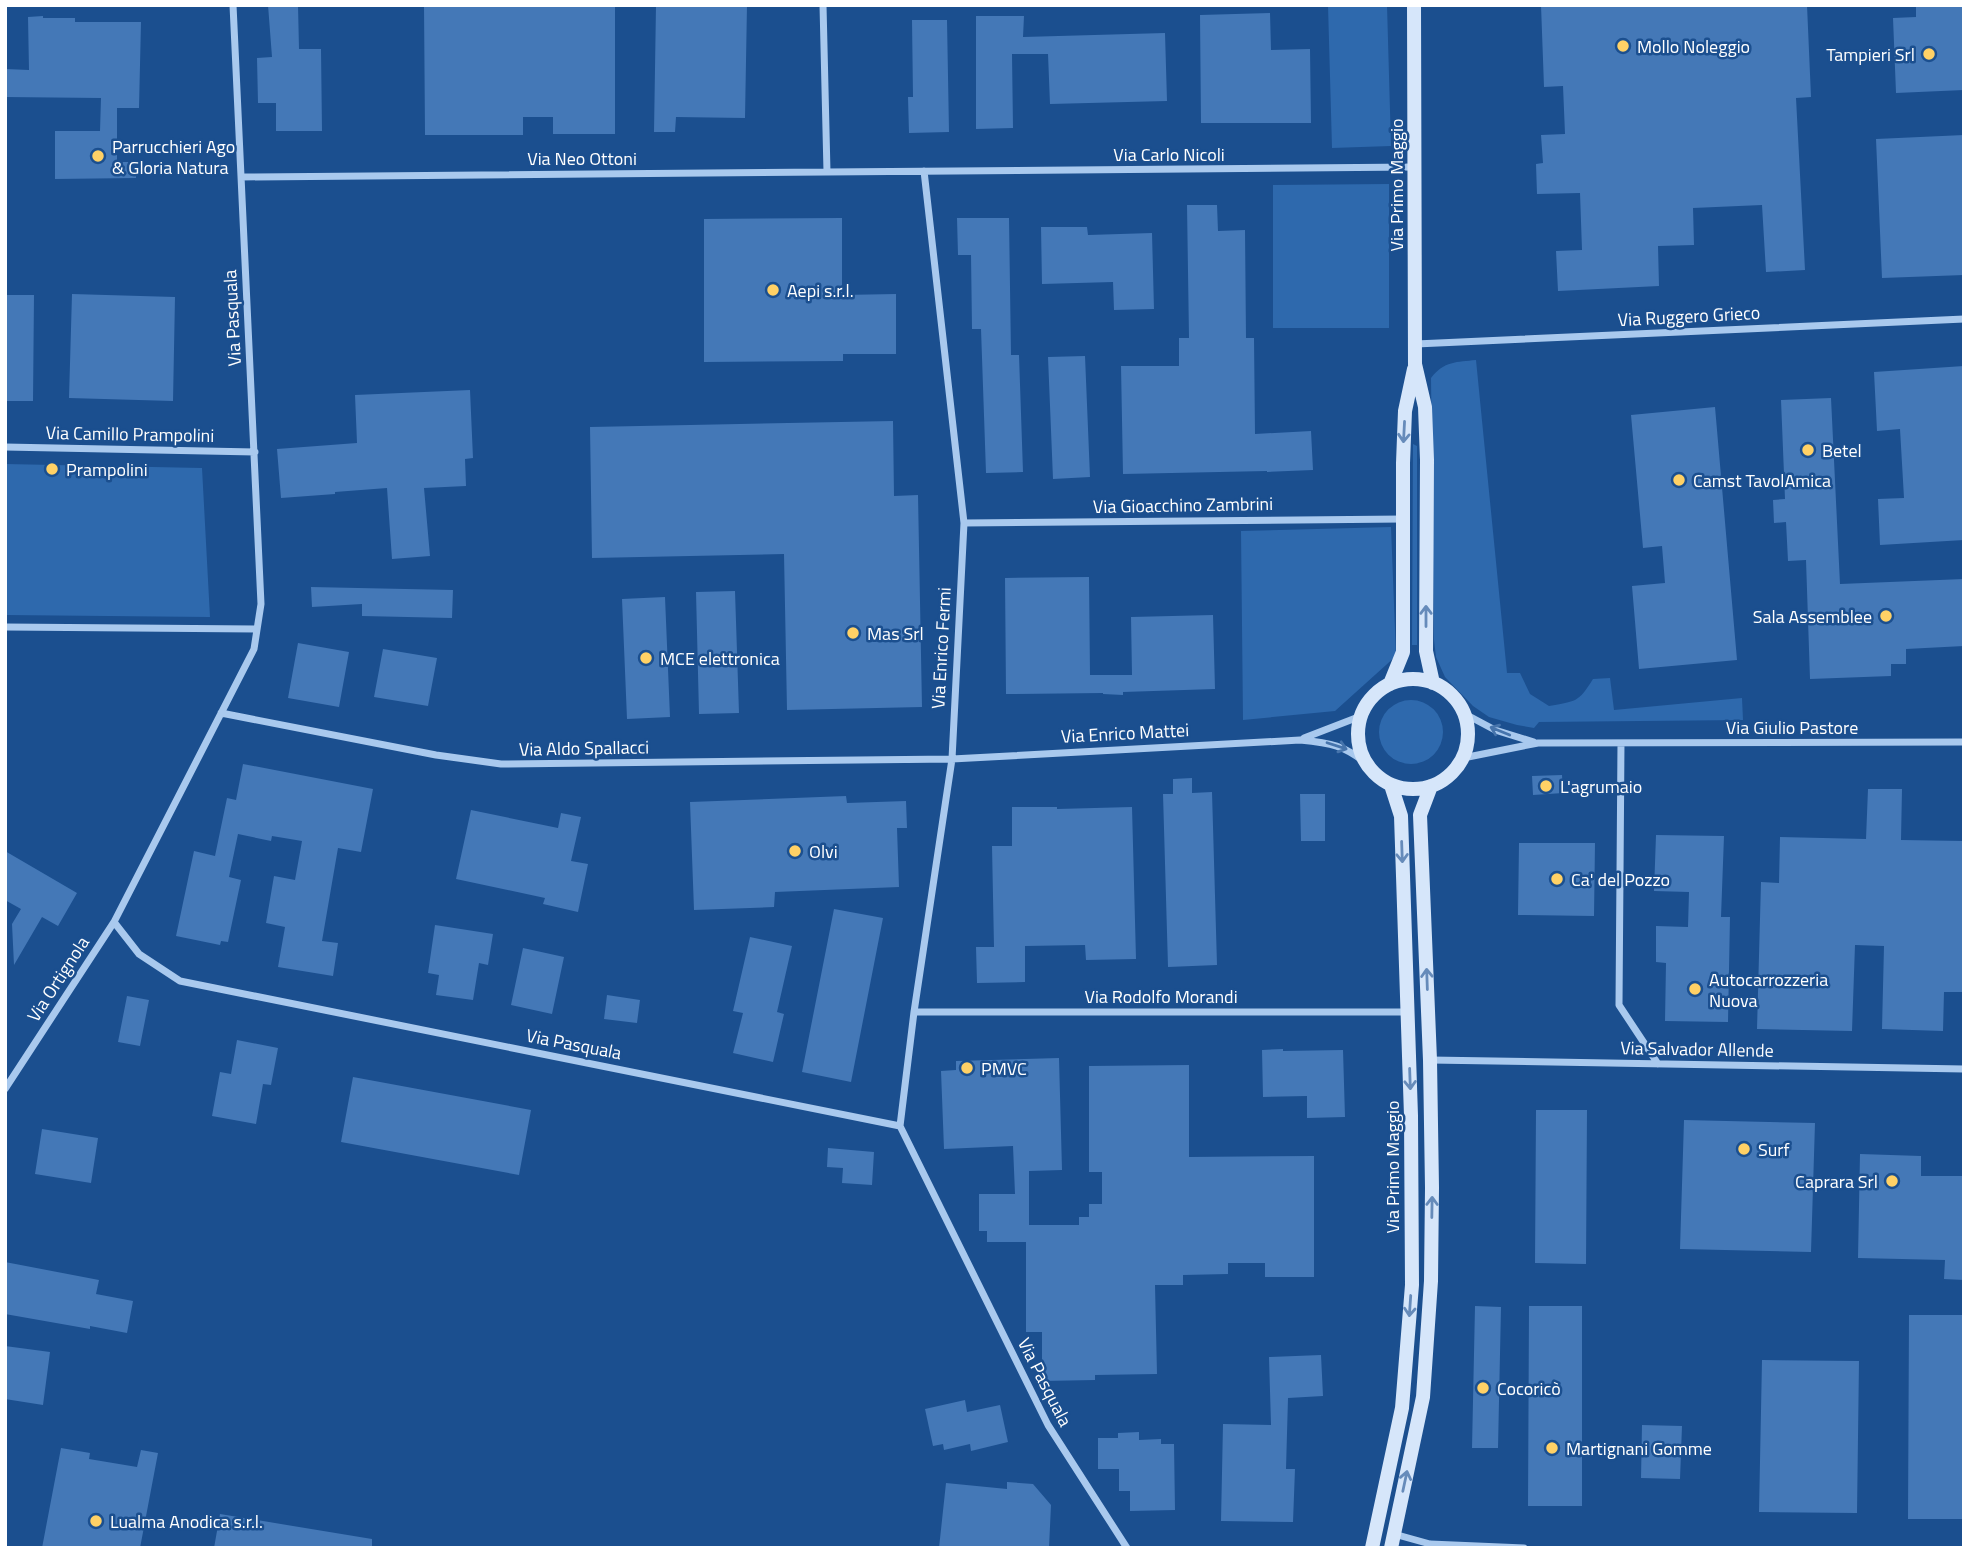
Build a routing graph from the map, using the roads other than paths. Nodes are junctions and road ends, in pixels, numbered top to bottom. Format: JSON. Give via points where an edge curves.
{"nodes":[{"id":1,"x":233,"y":5,"type":"edge"},
{"id":2,"x":823,"y":5,"type":"edge"},
{"id":3,"x":1414,"y":5,"type":"edge"},
{"id":4,"x":1415,"y":167,"type":"junction"},
{"id":5,"x":924,"y":171,"type":"junction"},
{"id":6,"x":827,"y":172,"type":"junction"},
{"id":7,"x":241,"y":177,"type":"junction"},
{"id":8,"x":1964,"y":319,"type":"edge"},
{"id":9,"x":1415,"y":344,"type":"junction"},
{"id":10,"x":1415,"y":364,"type":"junction"},
{"id":11,"x":5,"y":447,"type":"edge"},
{"id":12,"x":255,"y":452,"type":"junction"},
{"id":13,"x":1403,"y":519,"type":"junction"},
{"id":14,"x":964,"y":523,"type":"junction"},
{"id":15,"x":5,"y":627,"type":"edge"},
{"id":16,"x":257,"y":629,"type":"junction"},
{"id":17,"x":1433,"y":683,"type":"junction"},
{"id":18,"x":1390,"y":684,"type":"junction"},
{"id":19,"x":221,"y":713,"type":"junction"},
{"id":20,"x":1465,"y":714,"type":"junction"},
{"id":21,"x":1361,"y":716,"type":"junction"},
{"id":22,"x":1300,"y":740,"type":"junction"},
{"id":23,"x":1964,"y":742,"type":"edge"},
{"id":24,"x":1538,"y":743,"type":"junction"},
{"id":25,"x":1621,"y":743,"type":"junction"},
{"id":26,"x":952,"y":758,"type":"junction"},
{"id":27,"x":1463,"y":758,"type":"junction"},
{"id":28,"x":1368,"y":765,"type":"junction"},
{"id":29,"x":1391,"y":785,"type":"junction"},
{"id":30,"x":1432,"y":786,"type":"junction"},
{"id":31,"x":114,"y":922,"type":"junction"},
{"id":32,"x":914,"y":1012,"type":"junction"},
{"id":33,"x":1407,"y":1012,"type":"junction"},
{"id":34,"x":1430,"y":1060,"type":"junction"},
{"id":35,"x":1658,"y":1064,"type":"junction"},
{"id":36,"x":1964,"y":1069,"type":"edge"},
{"id":37,"x":5,"y":1090,"type":"edge"},
{"id":38,"x":900,"y":1126,"type":"junction"},
{"id":39,"x":1393,"y":1541,"type":"edge"},
{"id":40,"x":1127,"y":1548,"type":"edge"},
{"id":41,"x":1372,"y":1548,"type":"edge"},
{"id":42,"x":1524,"y":1548,"type":"edge"}],
"edges":[{"from":1,"to":7,"type":"street","name":"Via Pasquala"},
{"from":2,"to":6,"type":"street"},
{"from":3,"to":4,"type":"street","name":"Via Primo Maggio"},
{"from":4,"to":5,"type":"street","name":"Via Carlo Nicoli"},
{"from":4,"to":9,"type":"street","name":"Via Primo Maggio"},
{"from":5,"to":6,"type":"street","name":"Via Neo Ottoni"},
{"from":5,"to":14,"type":"street","name":"Via Enrico Fermi"},
{"from":6,"to":7,"type":"street","name":"Via Neo Ottoni"},
{"from":7,"to":12,"type":"street","name":"Via Pasquala"},
{"from":8,"to":9,"type":"street","name":"Via Ruggero Grieco"},
{"from":9,"to":10,"type":"street","name":"Via Primo Maggio"},
{"from":10,"to":13,"type":"street","name":"Via Primo Maggio","one_way":true,"via":[[1405,411]]},
{"from":17,"to":10,"type":"street","name":"Via Primo Maggio","one_way":true,"via":[[1426,651],[1425,407]]},
{"from":11,"to":12,"type":"street","name":"Via Camillo Prampolini"},
{"from":12,"to":16,"type":"street","name":"Via Pasquala","via":[[261,604]]},
{"from":13,"to":14,"type":"street","name":"Via Gioacchino Zambrini"},
{"from":13,"to":18,"type":"street","name":"Via Primo Maggio","via":[[1403,653]]},
{"from":14,"to":26,"type":"street","name":"Via Enrico Fermi"},
{"from":15,"to":16,"type":"street"},
{"from":16,"to":19,"type":"street","name":"Via Pasquala","via":[[254,649]]},
{"from":17,"to":18,"type":"street"},
{"from":17,"to":20,"type":"street","via":[[1447,690]]},
{"from":18,"to":21,"type":"street","name":"Via Primo Maggio","via":[[1373,697]]},
{"from":19,"to":26,"type":"street","name":"Via Aldo Spallacci","via":[[501,764]]},
{"from":19,"to":31,"type":"street","name":"Via Pasquala"},
{"from":24,"to":20,"type":"street","name":"Via Giulio Pastore","one_way":true},
{"from":20,"to":27,"type":"street","via":[[1468,744]]},
{"from":21,"to":22,"type":"street","name":"Via Enrico Mattei"},
{"from":21,"to":28,"type":"street","via":[[1360,750]]},
{"from":22,"to":26,"type":"street","name":"Via Enrico Mattei"},
{"from":22,"to":28,"type":"street","name":"Via Enrico Mattei","one_way":true,"via":[[1329,743],[1353,752]]},
{"from":23,"to":25,"type":"street","name":"Via Giulio Pastore"},
{"from":24,"to":25,"type":"street","name":"Via Giulio Pastore"},
{"from":24,"to":27,"type":"street","name":"Via Giulio Pastore"},
{"from":25,"to":35,"type":"street","via":[[1619,1005]]},
{"from":26,"to":32,"type":"street","name":"Via Enrico Fermi"},
{"from":27,"to":30,"type":"street","via":[[1444,780]]},
{"from":28,"to":29,"type":"street"},
{"from":29,"to":30,"type":"street","via":[[1405,789]]},
{"from":29,"to":33,"type":"street","name":"Via Primo Maggio","one_way":true,"via":[[1401,816]]},
{"from":34,"to":30,"type":"street","one_way":true,"via":[[1420,815]]},
{"from":31,"to":37,"type":"street","name":"Via Ortignola"},
{"from":31,"to":38,"type":"street","name":"Via Pasquala","via":[[139,954],[180,981]]},
{"from":32,"to":33,"type":"street","name":"Via Rodolfo Morandi"},
{"from":32,"to":38,"type":"street","name":"Via Enrico Fermi"},
{"from":33,"to":41,"type":"street","name":"Via Primo Maggio","one_way":true,"via":[[1412,1284],[1402,1408]]},
{"from":34,"to":35,"type":"street","name":"Via Salvador Allende"},
{"from":39,"to":34,"type":"street","one_way":true,"via":[[1423,1397],[1431,1281]]},
{"from":35,"to":36,"type":"street","name":"Via Salvador Allende"},
{"from":38,"to":40,"type":"street","name":"Via Pasquala","via":[[1048,1425]]},
{"from":39,"to":42,"type":"street"}]}
